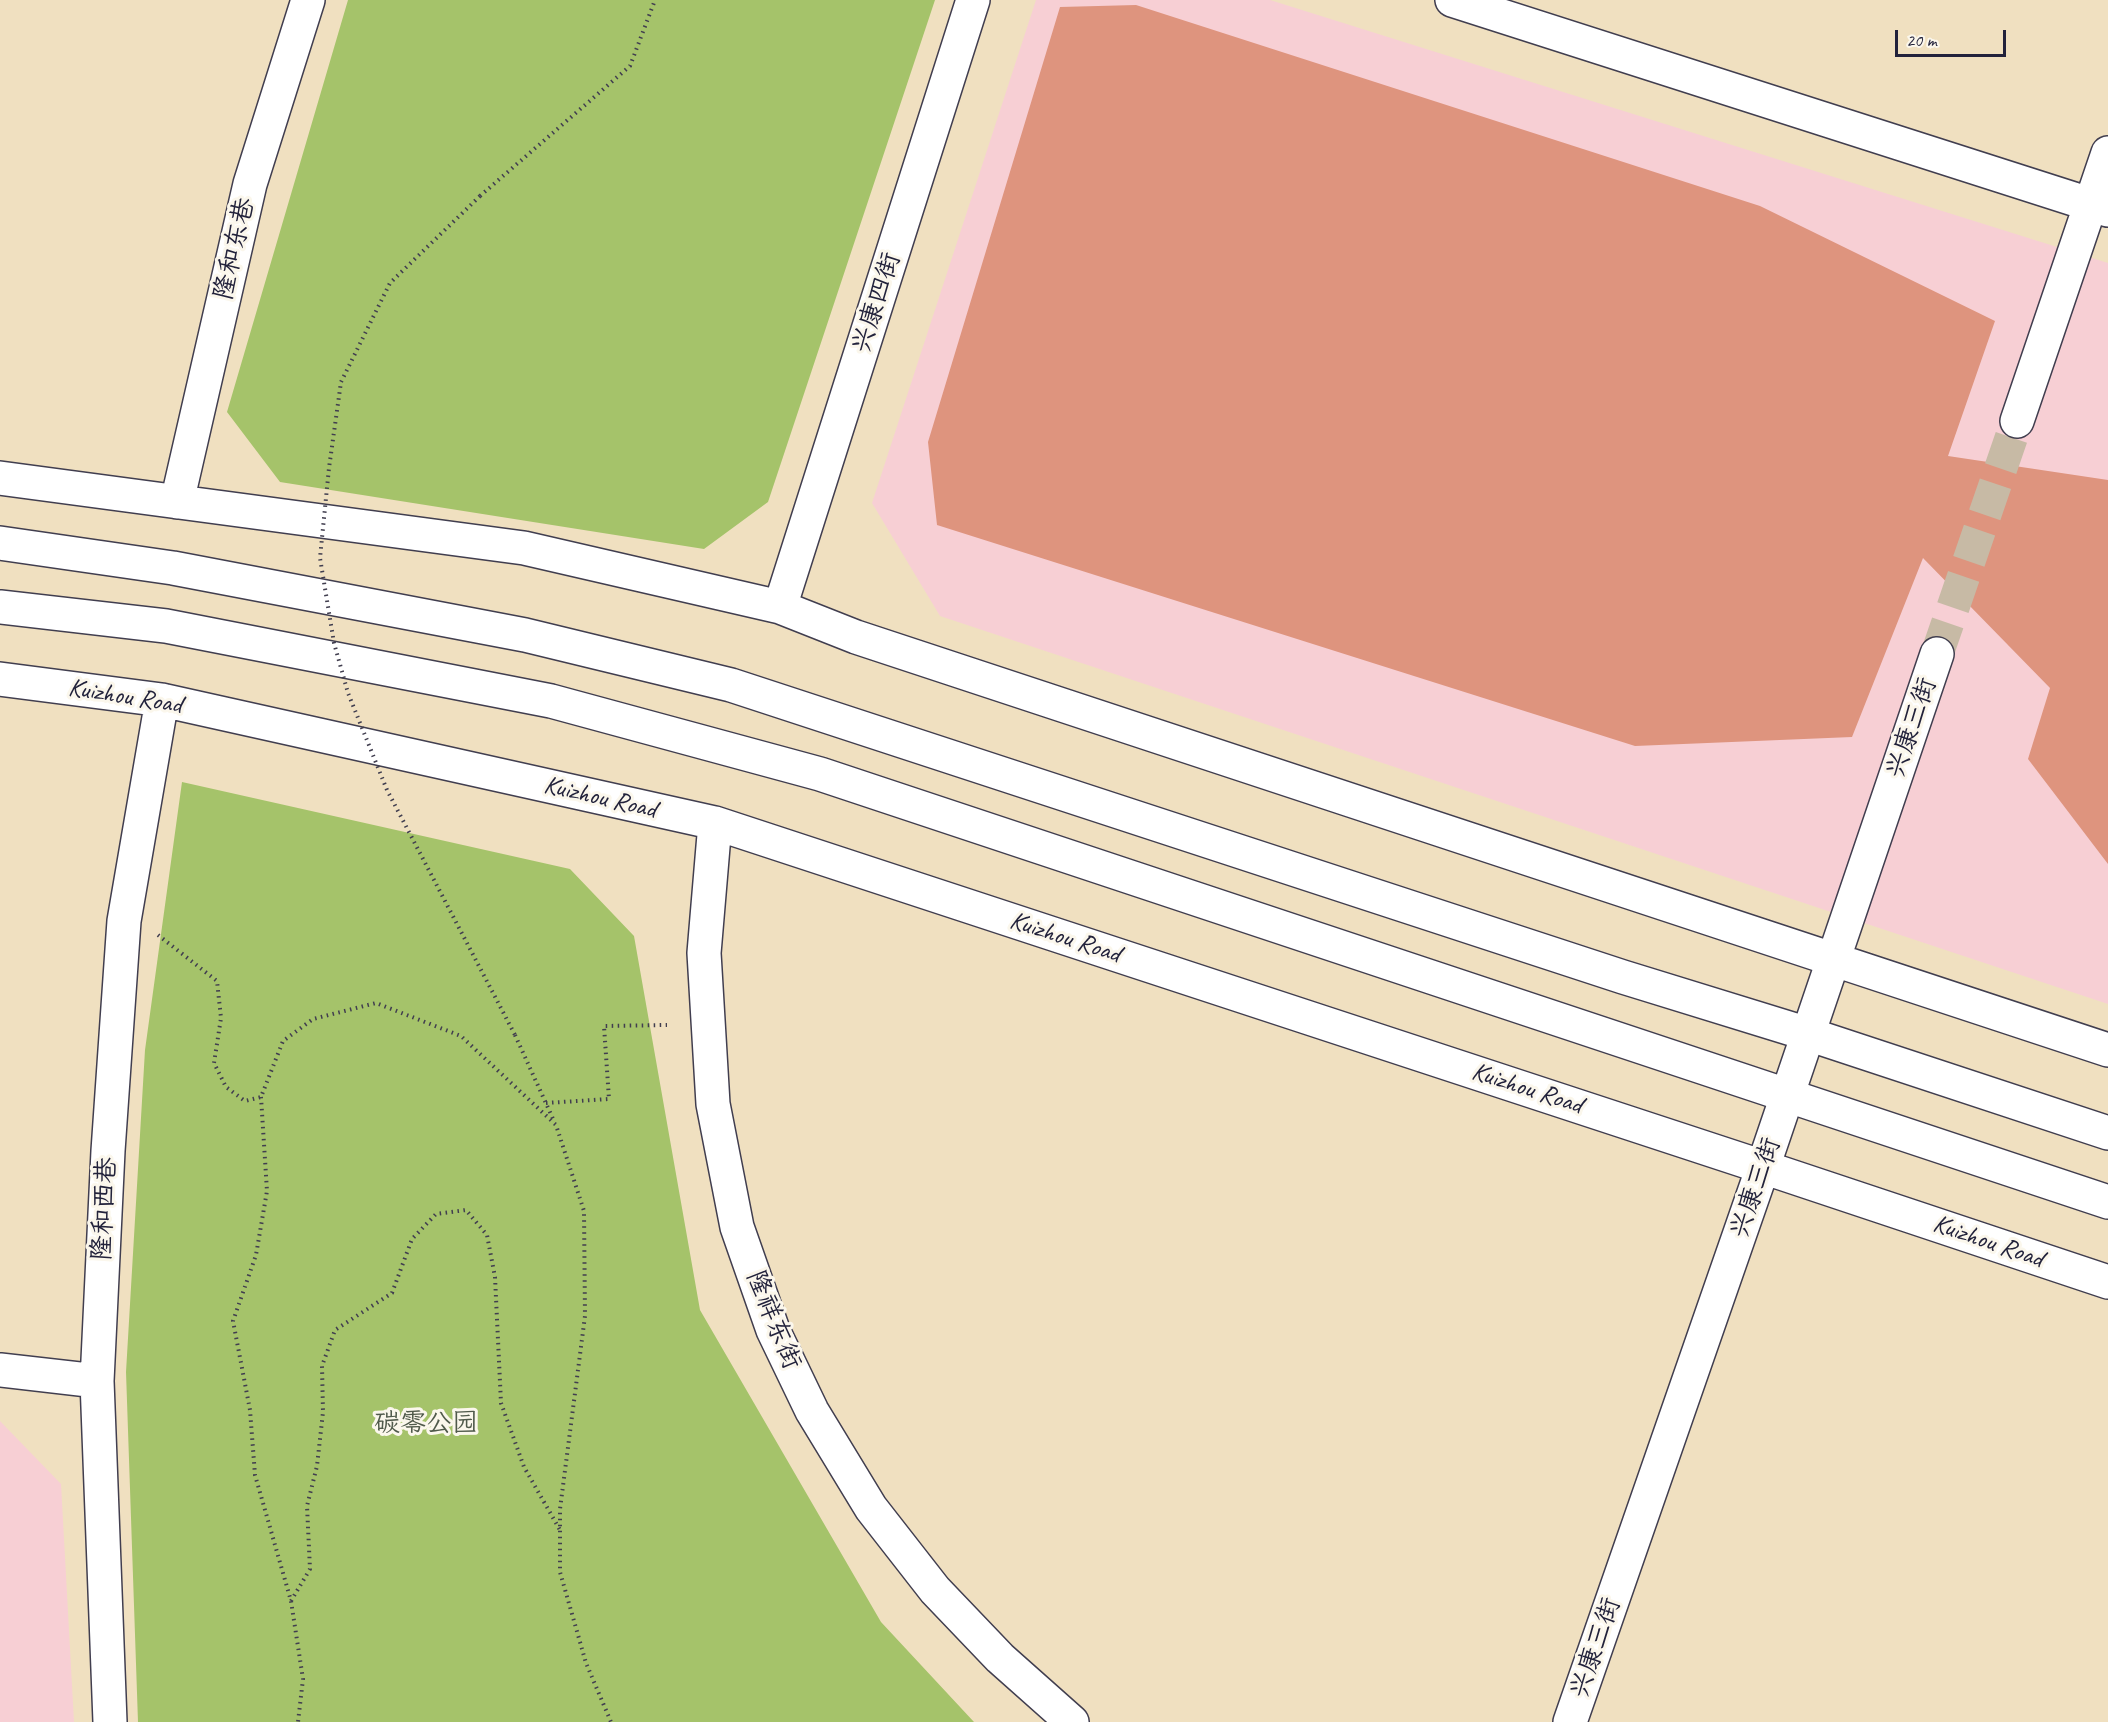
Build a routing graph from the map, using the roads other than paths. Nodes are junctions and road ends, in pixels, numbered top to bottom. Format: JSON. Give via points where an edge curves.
{"nodes":[{"id":1,"x":308,"y":0,"type":"edge"},
{"id":2,"x":973,"y":0,"type":"edge"},
{"id":3,"x":1452,"y":0,"type":"edge"},
{"id":4,"x":2108,"y":153,"type":"edge"},
{"id":5,"x":2099,"y":207,"type":"edge"},
{"id":6,"x":2017,"y":422,"type":"tunnel mouth"},
{"id":7,"x":0,"y":478,"type":"edge"},
{"id":8,"x":177,"y":502,"type":"junction"},
{"id":9,"x":0,"y":543,"type":"edge"},
{"id":10,"x":0,"y":607,"type":"edge"},
{"id":11,"x":780,"y":607,"type":"junction"},
{"id":12,"x":1937,"y":654,"type":"tunnel mouth"},
{"id":13,"x":0,"y":679,"type":"edge"},
{"id":14,"x":162,"y":700,"type":"junction"},
{"id":15,"x":715,"y":823,"type":"junction"},
{"id":16,"x":1833,"y":960,"type":"junction"},
{"id":17,"x":1808,"y":1034,"type":"junction"},
{"id":18,"x":2108,"y":1050,"type":"edge"},
{"id":19,"x":1787,"y":1095,"type":"junction"},
{"id":20,"x":2108,"y":1133,"type":"edge"},
{"id":21,"x":1763,"y":1167,"type":"junction"},
{"id":22,"x":2108,"y":1202,"type":"edge"},
{"id":23,"x":2108,"y":1282,"type":"edge"},
{"id":24,"x":0,"y":1370,"type":"edge"},
{"id":25,"x":97,"y":1381,"type":"junction"},
{"id":26,"x":110,"y":1722,"type":"edge"},
{"id":27,"x":1072,"y":1722,"type":"edge"},
{"id":28,"x":1570,"y":1722,"type":"edge"}],
"edges":[{"from":1,"to":8,"type":"street","name":"隆和东巷","via":[[250,184]]},
{"from":2,"to":11,"type":"street","name":"兴康四街"},
{"from":3,"to":5,"type":"street"},
{"from":4,"to":5,"type":"street"},
{"from":5,"to":6,"type":"street"},
{"from":7,"to":8,"type":"street"},
{"from":8,"to":11,"type":"street","via":[[524,548]]},
{"from":9,"to":17,"type":"street","via":[[173,568],[525,635],[731,685]]},
{"from":10,"to":19,"type":"street","via":[[166,626],[551,701],[820,774]]},
{"from":11,"to":16,"type":"street","via":[[856,638]]},
{"from":12,"to":16,"type":"street","name":"兴康三街"},
{"from":13,"to":14,"type":"street","name":"Kuizhou Road"},
{"from":14,"to":15,"type":"street","name":"Kuizhou Road"},
{"from":14,"to":25,"type":"street","name":"隆和西巷","via":[[124,921]]},
{"from":15,"to":21,"type":"street","name":"Kuizhou Road"},
{"from":15,"to":27,"type":"street","name":"隆祥东街","via":[[704,953],[713,1104],[737,1227],[773,1330],[812,1411],[871,1508],[935,1590],[1000,1658]]},
{"from":16,"to":17,"type":"street","name":"兴康三街"},
{"from":16,"to":18,"type":"street"},
{"from":17,"to":19,"type":"street","name":"兴康三街"},
{"from":17,"to":20,"type":"street"},
{"from":19,"to":21,"type":"street","name":"兴康三街"},
{"from":19,"to":22,"type":"street"},
{"from":21,"to":23,"type":"street","name":"Kuizhou Road"},
{"from":21,"to":28,"type":"street","name":"兴康三街"},
{"from":24,"to":25,"type":"street"},
{"from":25,"to":26,"type":"street","name":"隆和西巷"}]}
